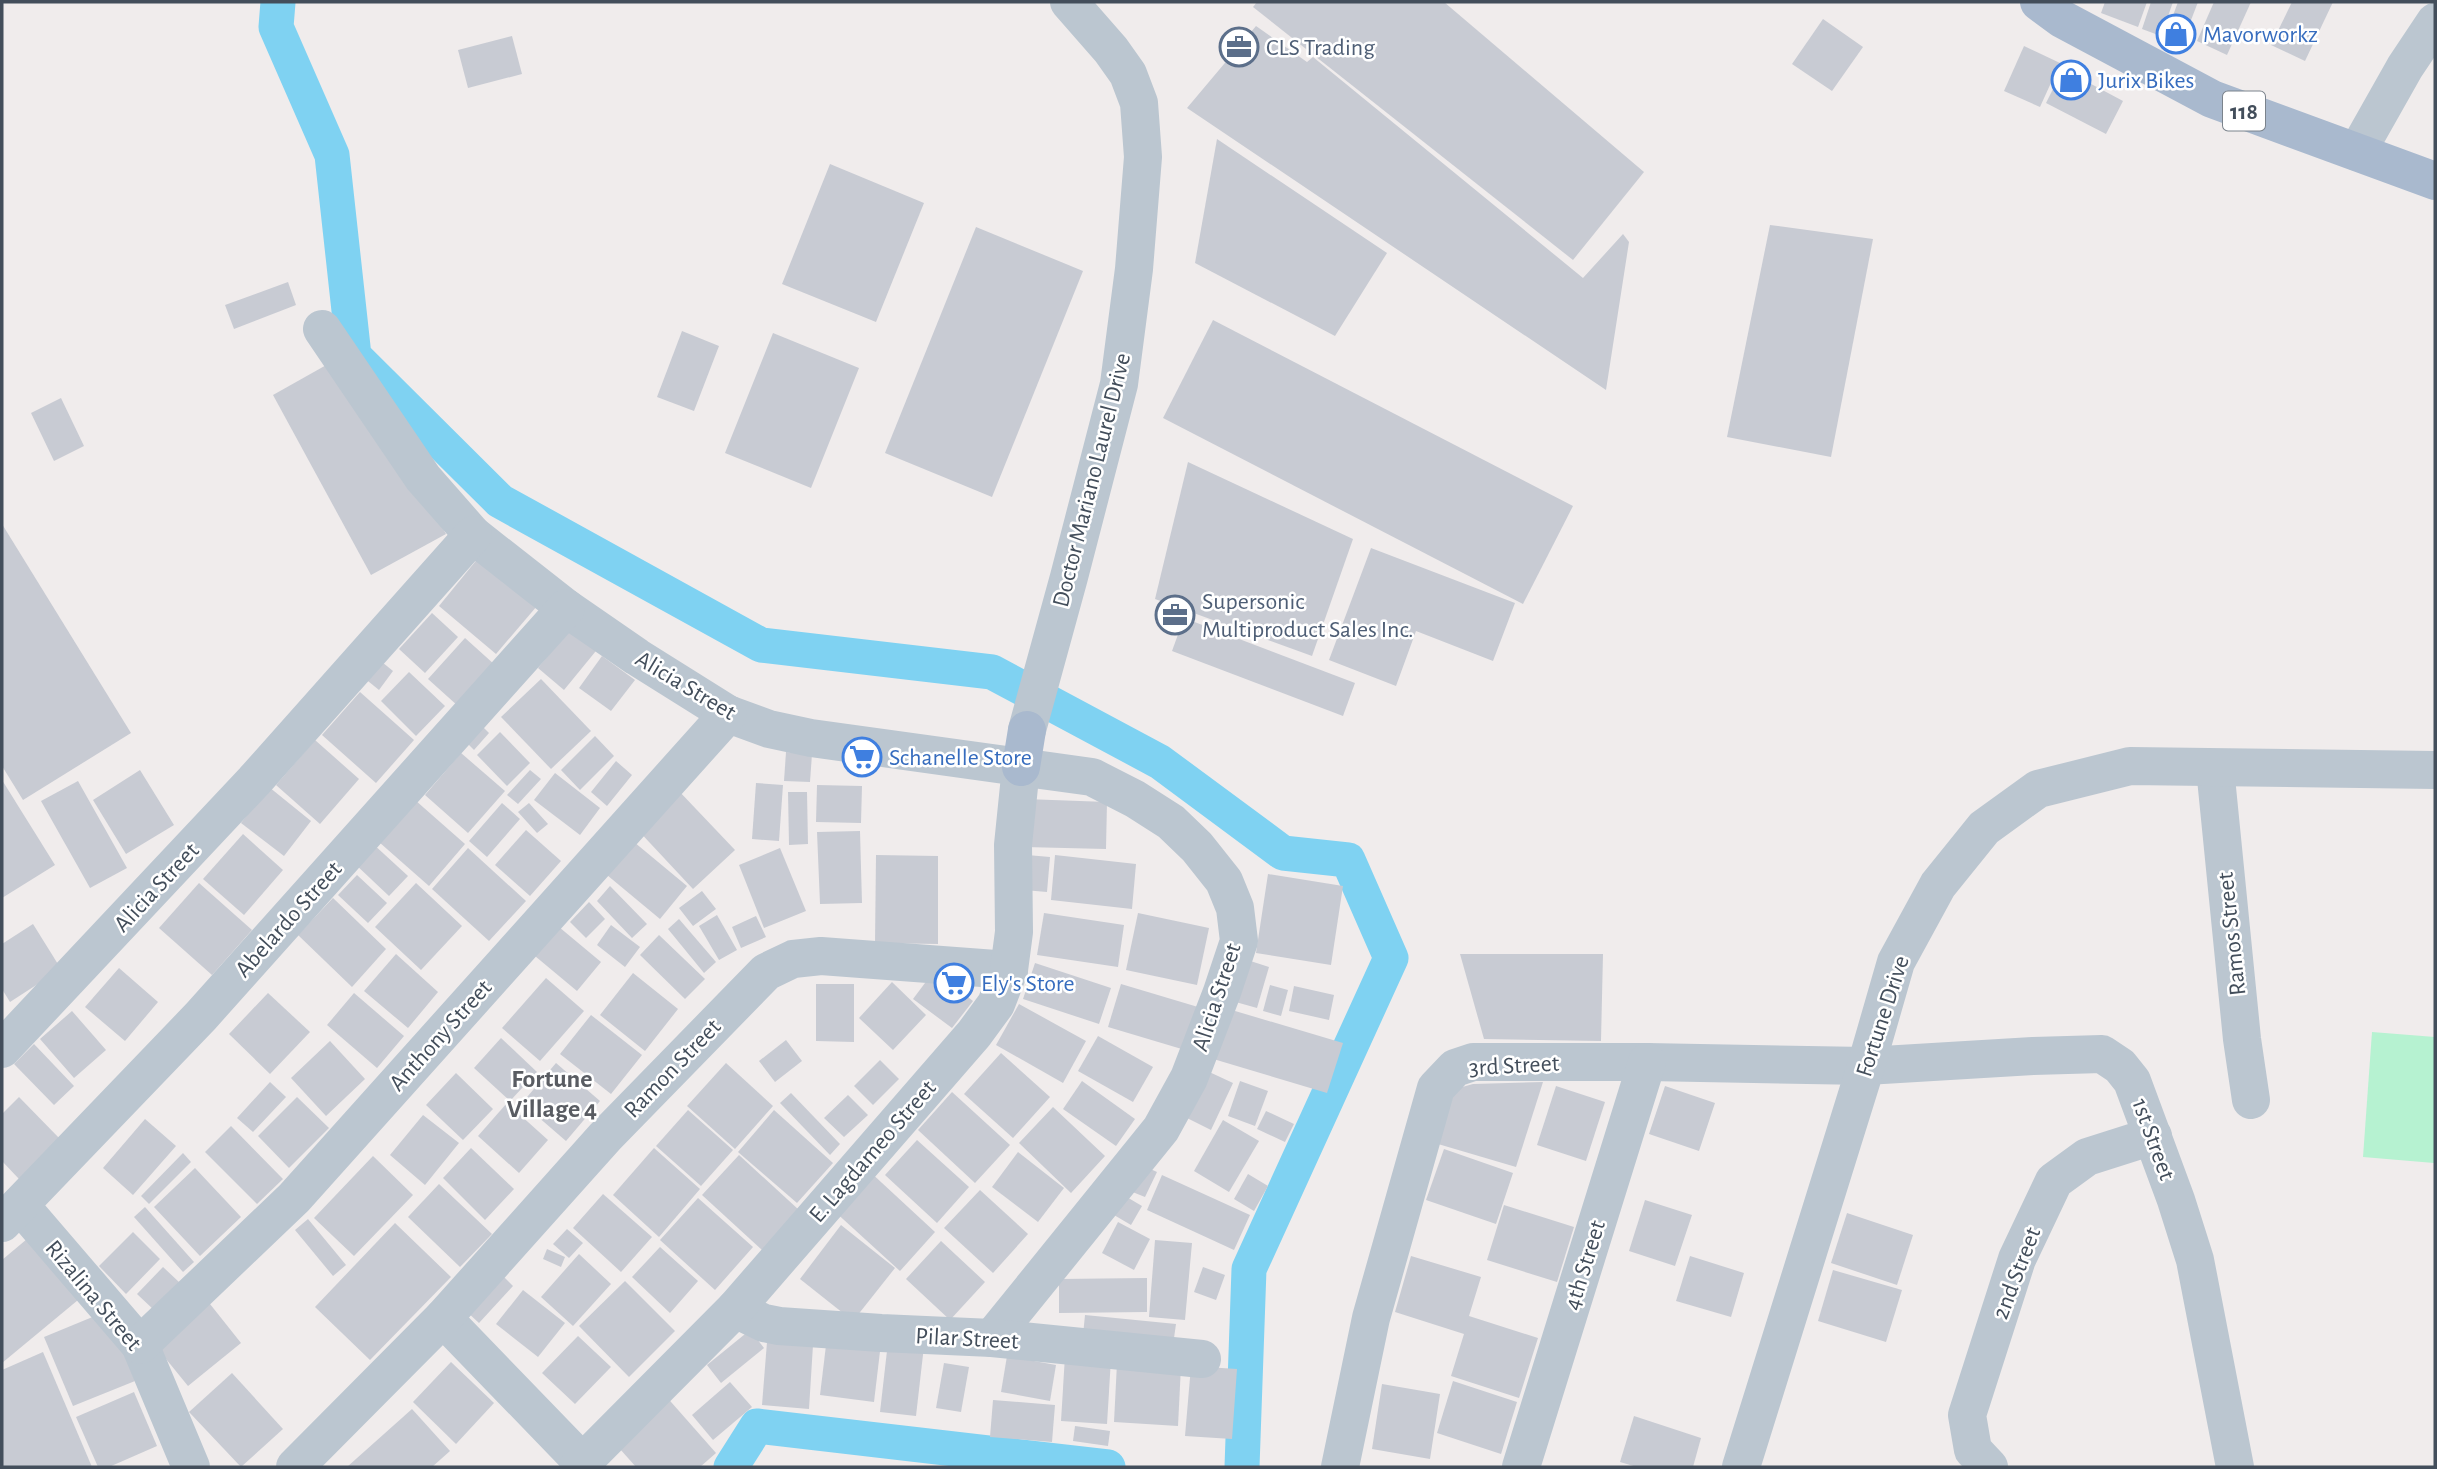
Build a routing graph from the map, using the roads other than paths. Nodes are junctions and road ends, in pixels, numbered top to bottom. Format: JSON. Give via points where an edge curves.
{"nodes":[{"id":1,"x":1069,"y":2,"type":"edge"},
{"id":2,"x":2058,"y":7,"type":"edge"},
{"id":3,"x":2435,"y":22,"type":"edge"},
{"id":4,"x":2357,"y":152,"type":"junction"},
{"id":5,"x":2435,"y":181,"type":"edge"},
{"id":6,"x":322,"y":329,"type":"dead end"},
{"id":7,"x":473,"y":535,"type":"junction"},
{"id":8,"x":566,"y":608,"type":"junction"},
{"id":9,"x":728,"y":714,"type":"junction"},
{"id":10,"x":1027,"y":730,"type":"joint"},
{"id":11,"x":1021,"y":767,"type":"junction"},
{"id":12,"x":2215,"y":768,"type":"junction"},
{"id":13,"x":2435,"y":771,"type":"edge"},
{"id":14,"x":1009,"y":970,"type":"junction"},
{"id":15,"x":2,"y":1049,"type":"edge"},
{"id":16,"x":1647,"y":1062,"type":"junction"},
{"id":17,"x":1866,"y":1066,"type":"junction"},
{"id":18,"x":2251,"y":1100,"type":"dead end"},
{"id":19,"x":2152,"y":1136,"type":"junction"},
{"id":20,"x":11,"y":1214,"type":"edge"},
{"id":21,"x":735,"y":1309,"type":"junction"},
{"id":22,"x":443,"y":1318,"type":"junction"},
{"id":23,"x":992,"y":1338,"type":"junction"},
{"id":24,"x":140,"y":1345,"type":"junction"},
{"id":25,"x":1202,"y":1359,"type":"dead end"},
{"id":26,"x":583,"y":1466,"type":"edge"},
{"id":27,"x":191,"y":1467,"type":"edge"},
{"id":28,"x":295,"y":1467,"type":"edge"},
{"id":29,"x":1340,"y":1467,"type":"edge"},
{"id":30,"x":1521,"y":1467,"type":"edge"},
{"id":31,"x":1741,"y":1467,"type":"edge"},
{"id":32,"x":1989,"y":1467,"type":"edge"},
{"id":33,"x":2235,"y":1467,"type":"edge"}],
"edges":[{"from":1,"to":10,"type":"street","name":"Doctor Mariano Laurel Drive","via":[[1128,74],[1139,103],[1143,158],[1119,384]]},
{"from":2,"to":4,"type":"main road","number":"118","via":[[2212,99]]},
{"from":3,"to":4,"type":"street"},
{"from":4,"to":5,"type":"main road","number":"118"},
{"from":6,"to":7,"type":"street","via":[[423,478]]},
{"from":7,"to":8,"type":"street","name":"Alicia Street"},
{"from":7,"to":15,"type":"street","name":"Alicia Street","via":[[254,781]]},
{"from":8,"to":9,"type":"street","name":"Alicia Street"},
{"from":8,"to":20,"type":"street","name":"Abelardo Street","via":[[201,1016]]},
{"from":9,"to":11,"type":"street","name":"Alicia Street","via":[[811,738]]},
{"from":9,"to":24,"type":"street","name":"Anthony Street","via":[[293,1198]]},
{"from":10,"to":11,"type":"main road","name":"Doctor Mariano Laurel Drive"},
{"from":11,"to":14,"type":"street","name":"E. Lagdameo Street"},
{"from":11,"to":23,"type":"street","name":"Alicia Street","via":[[1092,777],[1171,822],[1224,880],[1235,908],[1238,941],[1189,1078],[1161,1129]]},
{"from":12,"to":13,"type":"street","name":"Fortune Drive"},
{"from":12,"to":17,"type":"street","name":"Fortune Drive","via":[[2130,766],[2038,789],[1984,828],[1938,885],[1896,962]]},
{"from":12,"to":18,"type":"street","name":"Ramos Street"},
{"from":14,"to":21,"type":"street","name":"E. Lagdameo Street","via":[[996,1004],[974,1034]]},
{"from":14,"to":22,"type":"street","name":"Ramon Street","via":[[821,956],[793,959],[766,972],[605,1137]]},
{"from":16,"to":17,"type":"street","name":"3rd Street"},
{"from":16,"to":29,"type":"street","name":"3rd Street","via":[[1473,1062],[1455,1068],[1436,1088],[1371,1318]]},
{"from":16,"to":30,"type":"street","name":"4th Street"},
{"from":17,"to":19,"type":"street","name":"1st Street","via":[[2102,1054],[2132,1081]]},
{"from":17,"to":31,"type":"street","name":"Fortune Drive"},
{"from":19,"to":32,"type":"street","name":"2nd Street","via":[[2087,1157],[2054,1181],[2017,1259],[1967,1415],[1973,1450]]},
{"from":19,"to":33,"type":"street","name":"1st Street","via":[[2195,1260]]},
{"from":20,"to":24,"type":"street","name":"Rizalina Street"},
{"from":21,"to":23,"type":"street","name":"Pilar Street","via":[[779,1326]]},
{"from":21,"to":26,"type":"street","name":"E. Lagdameo Street"},
{"from":22,"to":26,"type":"street"},
{"from":22,"to":28,"type":"street","name":"Ramon Street"},
{"from":23,"to":25,"type":"street","name":"Pilar Street"},
{"from":24,"to":27,"type":"street","name":"Rizalina Street"}]}
